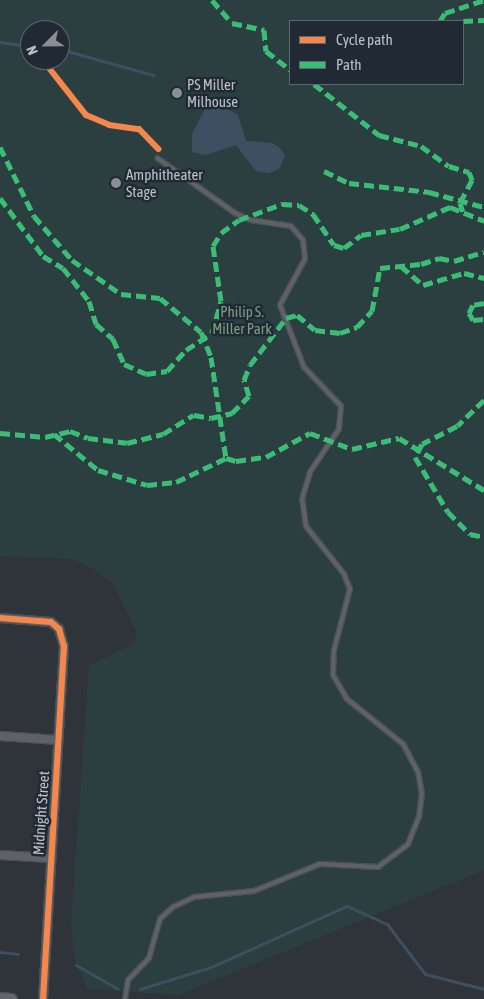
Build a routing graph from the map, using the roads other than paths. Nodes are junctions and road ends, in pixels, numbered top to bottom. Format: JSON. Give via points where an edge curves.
{"nodes":[{"id":1,"x":157,"y":158,"type":"dead end"},
{"id":2,"x":0,"y":618,"type":"edge"},
{"id":3,"x":0,"y":736,"type":"edge"},
{"id":4,"x":58,"y":740,"type":"junction"},
{"id":5,"x":0,"y":854,"type":"edge"},
{"id":6,"x":50,"y":858,"type":"junction"},
{"id":7,"x":0,"y":998,"type":"edge"},
{"id":8,"x":11,"y":999,"type":"edge"},
{"id":9,"x":43,"y":999,"type":"edge"},
{"id":10,"x":125,"y":999,"type":"edge"}],
"edges":[{"from":1,"to":10,"type":"lane","via":[[235,213],[250,220],[291,226],[303,240],[305,259],[280,305],[304,367],[341,406],[339,429],[310,472],[302,499],[306,526],[350,589],[334,650],[333,675],[347,699],[403,744],[418,772],[422,794],[419,817],[408,844],[378,867],[320,864],[254,891],[194,897],[173,907],[160,918],[149,958],[128,980]]},
{"from":2,"to":4,"type":"street","name":"Midnight Street","via":[[46,621],[59,629],[64,646]]},
{"from":3,"to":4,"type":"street"},
{"from":4,"to":6,"type":"street","name":"Midnight Street"},
{"from":5,"to":6,"type":"street"},
{"from":6,"to":9,"type":"street","name":"Midnight Street"},
{"from":7,"to":8,"type":"main road"}]}
